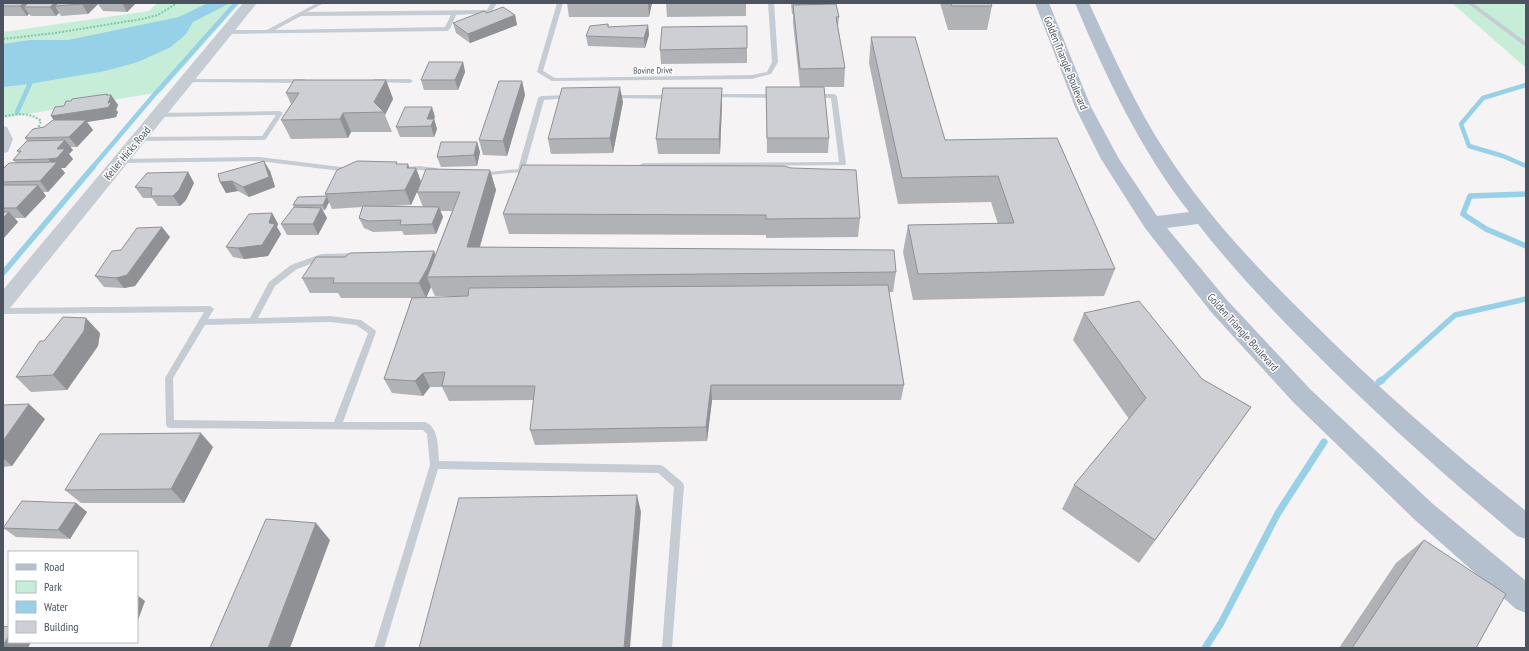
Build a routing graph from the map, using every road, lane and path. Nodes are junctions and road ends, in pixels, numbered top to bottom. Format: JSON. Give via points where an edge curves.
{"nodes":[{"id":1,"x":177,"y":3,"type":"edge"},
{"id":2,"x":250,"y":3,"type":"edge"},
{"id":3,"x":321,"y":3,"type":"edge"},
{"id":4,"x":494,"y":3,"type":"edge"},
{"id":5,"x":560,"y":3,"type":"edge"},
{"id":6,"x":771,"y":3,"type":"edge"},
{"id":7,"x":1042,"y":3,"type":"edge"},
{"id":8,"x":1082,"y":3,"type":"edge"},
{"id":9,"x":1470,"y":3,"type":"edge"},
{"id":10,"x":454,"y":13,"type":"junction"},
{"id":11,"x":300,"y":14,"type":"junction"},
{"id":12,"x":226,"y":32,"type":"junction"},
{"id":13,"x":268,"y":32,"type":"junction"},
{"id":14,"x":3,"y":39,"type":"edge"},
{"id":15,"x":1526,"y":45,"type":"edge"},
{"id":16,"x":186,"y":80,"type":"junction"},
{"id":17,"x":314,"y":81,"type":"edge"},
{"id":18,"x":370,"y":81,"type":"edge"},
{"id":19,"x":410,"y":81,"type":"dead end"},
{"id":20,"x":707,"y":96,"type":"edge"},
{"id":21,"x":786,"y":96,"type":"edge"},
{"id":22,"x":810,"y":96,"type":"edge"},
{"id":23,"x":573,"y":97,"type":"edge"},
{"id":24,"x":604,"y":97,"type":"edge"},
{"id":25,"x":684,"y":97,"type":"edge"},
{"id":26,"x":158,"y":115,"type":"junction"},
{"id":27,"x":3,"y":116,"type":"edge"},
{"id":28,"x":3,"y":130,"type":"edge"},
{"id":29,"x":34,"y":133,"type":"edge"},
{"id":30,"x":138,"y":139,"type":"junction"},
{"id":31,"x":3,"y":149,"type":"edge"},
{"id":32,"x":120,"y":161,"type":"junction"},
{"id":33,"x":638,"y":165,"type":"edge"},
{"id":34,"x":536,"y":169,"type":"edge"},
{"id":35,"x":396,"y":170,"type":"edge"},
{"id":36,"x":356,"y":171,"type":"edge"},
{"id":37,"x":443,"y":171,"type":"edge"},
{"id":38,"x":521,"y":171,"type":"junction"},
{"id":39,"x":475,"y":175,"type":"edge"},
{"id":40,"x":1204,"y":217,"type":"junction"},
{"id":41,"x":1152,"y":223,"type":"junction"},
{"id":42,"x":367,"y":256,"type":"edge"},
{"id":43,"x":3,"y":303,"type":"edge"},
{"id":44,"x":3,"y":311,"type":"edge"},
{"id":45,"x":252,"y":321,"type":"junction"},
{"id":46,"x":202,"y":322,"type":"junction"},
{"id":47,"x":337,"y":425,"type":"junction"},
{"id":48,"x":435,"y":465,"type":"junction"},
{"id":49,"x":1526,"y":527,"type":"edge"},
{"id":50,"x":1526,"y":599,"type":"edge"},
{"id":51,"x":379,"y":648,"type":"edge"},
{"id":52,"x":667,"y":648,"type":"edge"}],
"edges":[{"from":1,"to":14,"type":"path","via":[[158,14],[142,19]]},
{"from":2,"to":12,"type":"street","name":"Keller Hicks Road"},
{"from":3,"to":11,"type":"lane"},
{"from":4,"to":10,"type":"lane","via":[[490,12]]},
{"from":5,"to":6,"type":"lane","name":"Bovine Drive","via":[[540,72],[554,80],[752,77],[769,73],[775,62]]},
{"from":7,"to":41,"type":"main road","name":"Golden Triangle Boulevard","via":[[1083,107],[1110,159]]},
{"from":8,"to":40,"type":"main road","via":[[1130,107],[1159,156]]},
{"from":9,"to":15,"type":"lane"},
{"from":10,"to":11,"type":"lane"},
{"from":10,"to":13,"type":"lane","via":[[447,29]]},
{"from":11,"to":13,"type":"lane"},
{"from":12,"to":13,"type":"lane"},
{"from":12,"to":16,"type":"street","name":"Keller Hicks Road"},
{"from":16,"to":17,"type":"lane"},
{"from":16,"to":26,"type":"street","name":"Keller Hicks Road"},
{"from":18,"to":19,"type":"lane"},
{"from":20,"to":21,"type":"lane"},
{"from":22,"to":33,"type":"lane","via":[[834,96],[843,164]]},
{"from":23,"to":38,"type":"lane","via":[[541,98]]},
{"from":24,"to":25,"type":"lane"},
{"from":26,"to":30,"type":"street","name":"Keller Hicks Road"},
{"from":26,"to":30,"type":"lane","via":[[280,113],[264,138]]},
{"from":27,"to":29,"type":"path","via":[[29,114],[38,118],[41,121],[40,128]]},
{"from":28,"to":31,"type":"street","via":[[7,136]]},
{"from":30,"to":32,"type":"street","name":"Keller Hicks Road"},
{"from":32,"to":36,"type":"lane","via":[[259,160]]},
{"from":32,"to":43,"type":"street","name":"Keller Hicks Road"},
{"from":34,"to":38,"type":"lane"},
{"from":35,"to":37,"type":"lane","via":[[420,168]]},
{"from":38,"to":39,"type":"lane"},
{"from":40,"to":41,"type":"main road"},
{"from":40,"to":49,"type":"main road","via":[[1271,295],[1354,378],[1473,485]]},
{"from":41,"to":50,"type":"main road","name":"Golden Triangle Boulevard","via":[[1218,306],[1302,396],[1424,512]]},
{"from":42,"to":45,"type":"lane","via":[[321,257],[294,267],[272,284]]},
{"from":44,"to":46,"type":"lane","via":[[210,310]]},
{"from":45,"to":46,"type":"lane"},
{"from":45,"to":47,"type":"lane","via":[[330,319],[358,322],[372,332]]},
{"from":46,"to":47,"type":"lane","via":[[169,378],[170,424]]},
{"from":47,"to":48,"type":"lane","via":[[425,426],[431,433]]},
{"from":48,"to":51,"type":"lane"},
{"from":48,"to":52,"type":"lane","via":[[660,469],[679,485]]}]}
